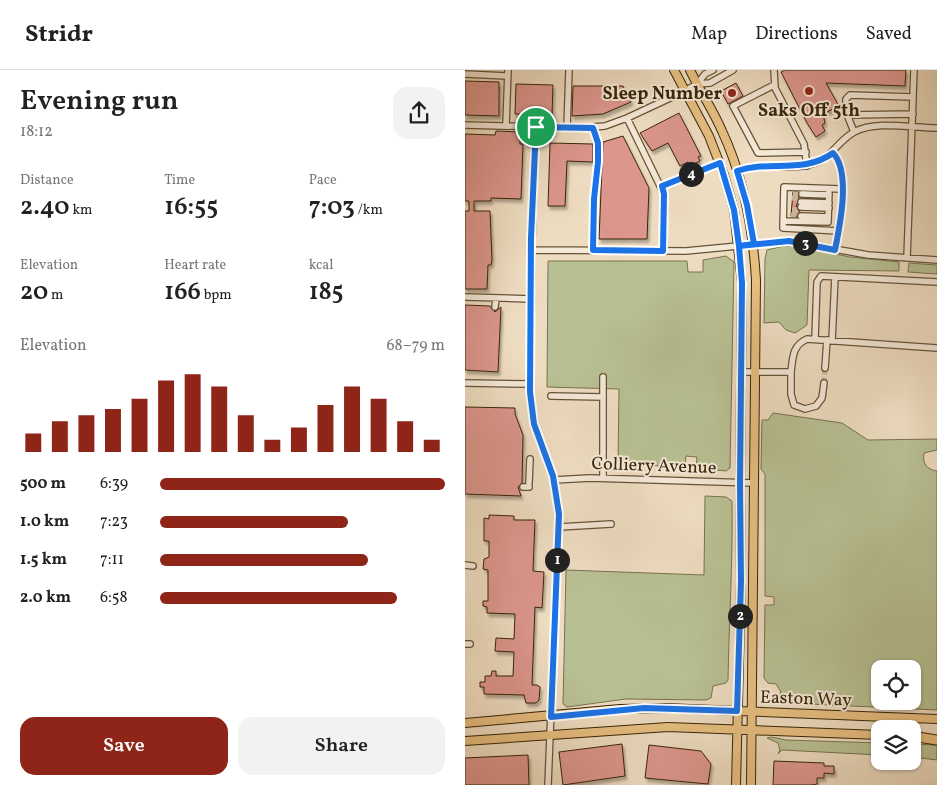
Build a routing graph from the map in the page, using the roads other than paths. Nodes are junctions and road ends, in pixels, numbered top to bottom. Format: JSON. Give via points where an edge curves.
{"nodes":[{"id":1,"x":569,"y":70,"type":"edge"},
{"id":2,"x":674,"y":70,"type":"edge"},
{"id":3,"x":690,"y":70,"type":"edge"},
{"id":4,"x":713,"y":70,"type":"edge"},
{"id":5,"x":733,"y":70,"type":"edge"},
{"id":6,"x":774,"y":70,"type":"edge"},
{"id":7,"x":914,"y":70,"type":"edge"},
{"id":8,"x":507,"y":73,"type":"edge"},
{"id":9,"x":465,"y":74,"type":"edge"},
{"id":10,"x":697,"y":84,"type":"junction"},
{"id":11,"x":774,"y":85,"type":"junction"},
{"id":12,"x":685,"y":91,"type":"junction"},
{"id":13,"x":913,"y":97,"type":"junction"},
{"id":14,"x":913,"y":114,"type":"junction"},
{"id":15,"x":848,"y":115,"type":"junction"},
{"id":16,"x":627,"y":118,"type":"junction"},
{"id":17,"x":465,"y":125,"type":"edge"},
{"id":18,"x":506,"y":126,"type":"junction"},
{"id":19,"x":536,"y":127,"type":"junction"},
{"id":20,"x":567,"y":128,"type":"junction"},
{"id":21,"x":593,"y":128,"type":"junction"},
{"id":22,"x":912,"y":128,"type":"junction"},
{"id":23,"x":937,"y":128,"type":"edge"},
{"id":24,"x":855,"y":132,"type":"junction"},
{"id":25,"x":806,"y":152,"type":"junction"},
{"id":26,"x":833,"y":153,"type":"junction"},
{"id":27,"x":720,"y":163,"type":"junction"},
{"id":28,"x":807,"y":166,"type":"junction"},
{"id":29,"x":737,"y":171,"type":"junction"},
{"id":30,"x":662,"y":186,"type":"junction"},
{"id":31,"x":841,"y":189,"type":"junction"},
{"id":32,"x":792,"y":204,"type":"junction"},
{"id":33,"x":829,"y":204,"type":"junction"},
{"id":34,"x":801,"y":205,"type":"junction"},
{"id":35,"x":784,"y":206,"type":"junction"},
{"id":36,"x":839,"y":231,"type":"junction"},
{"id":37,"x":754,"y":244,"type":"junction"},
{"id":38,"x":739,"y":246,"type":"junction"},
{"id":39,"x":531,"y":250,"type":"junction"},
{"id":40,"x":593,"y":250,"type":"junction"},
{"id":41,"x":835,"y":250,"type":"junction"},
{"id":42,"x":663,"y":251,"type":"junction"},
{"id":43,"x":907,"y":258,"type":"junction"},
{"id":44,"x":937,"y":260,"type":"edge"},
{"id":45,"x":835,"y":277,"type":"junction"},
{"id":46,"x":937,"y":282,"type":"edge"},
{"id":47,"x":465,"y":297,"type":"edge"},
{"id":48,"x":496,"y":298,"type":"junction"},
{"id":49,"x":531,"y":299,"type":"junction"},
{"id":50,"x":495,"y":306,"type":"dead end"},
{"id":51,"x":815,"y":340,"type":"junction"},
{"id":52,"x":829,"y":340,"type":"junction"},
{"id":53,"x":937,"y":348,"type":"edge"},
{"id":54,"x":825,"y":368,"type":"tunnel mouth"},
{"id":55,"x":741,"y":372,"type":"junction"},
{"id":56,"x":756,"y":372,"type":"junction"},
{"id":57,"x":791,"y":372,"type":"junction"},
{"id":58,"x":603,"y":377,"type":"dead end"},
{"id":59,"x":465,"y":382,"type":"edge"},
{"id":60,"x":824,"y":383,"type":"tunnel mouth"},
{"id":61,"x":530,"y":384,"type":"junction"},
{"id":62,"x":551,"y":396,"type":"dead end"},
{"id":63,"x":603,"y":397,"type":"junction"},
{"id":64,"x":530,"y":460,"type":"dead end"},
{"id":65,"x":603,"y":478,"type":"junction"},
{"id":66,"x":554,"y":480,"type":"junction"},
{"id":67,"x":740,"y":483,"type":"junction"},
{"id":68,"x":754,"y":483,"type":"junction"},
{"id":69,"x":527,"y":486,"type":"dead end"},
{"id":70,"x":611,"y":524,"type":"dead end"},
{"id":71,"x":559,"y":527,"type":"junction"},
{"id":72,"x":465,"y":565,"type":"edge"},
{"id":73,"x":473,"y":566,"type":"dead end"},
{"id":74,"x":737,"y":711,"type":"junction"},
{"id":75,"x":753,"y":711,"type":"junction"},
{"id":76,"x":551,"y":717,"type":"junction"},
{"id":77,"x":937,"y":719,"type":"edge"},
{"id":78,"x":465,"y":723,"type":"edge"},
{"id":79,"x":737,"y":729,"type":"junction"},
{"id":80,"x":752,"y":730,"type":"junction"},
{"id":81,"x":550,"y":735,"type":"junction"},
{"id":82,"x":871,"y":735,"type":"edge"},
{"id":83,"x":921,"y":737,"type":"edge"},
{"id":84,"x":937,"y":738,"type":"edge"},
{"id":85,"x":465,"y":741,"type":"edge"},
{"id":86,"x":548,"y":785,"type":"edge"},
{"id":87,"x":736,"y":785,"type":"edge"},
{"id":88,"x":751,"y":785,"type":"edge"}],
"edges":[{"from":1,"to":20,"type":"street"},
{"from":2,"to":12,"type":"main road"},
{"from":3,"to":10,"type":"main road"},
{"from":4,"to":10,"type":"street"},
{"from":5,"to":10,"type":"street","via":[[709,83]]},
{"from":6,"to":11,"type":"street"},
{"from":7,"to":13,"type":"street"},
{"from":8,"to":9,"type":"street"},
{"from":8,"to":18,"type":"street"},
{"from":10,"to":12,"type":"street"},
{"from":10,"to":29,"type":"main road","via":[[722,130]]},
{"from":11,"to":25,"type":"street"},
{"from":11,"to":25,"type":"street","via":[[733,106],[758,153]]},
{"from":12,"to":16,"type":"street"},
{"from":12,"to":27,"type":"main road"},
{"from":13,"to":14,"type":"street"},
{"from":13,"to":15,"type":"street","via":[[850,95],[846,103]]},
{"from":14,"to":15,"type":"street"},
{"from":14,"to":22,"type":"street"},
{"from":15,"to":24,"type":"street"},
{"from":16,"to":21,"type":"street"},
{"from":16,"to":30,"type":"street"},
{"from":17,"to":18,"type":"street"},
{"from":18,"to":19,"type":"street"},
{"from":19,"to":20,"type":"street"},
{"from":19,"to":39,"type":"street"},
{"from":20,"to":21,"type":"street"},
{"from":21,"to":40,"type":"street","via":[[598,143]]},
{"from":22,"to":23,"type":"street"},
{"from":22,"to":24,"type":"street","via":[[869,127]]},
{"from":22,"to":43,"type":"street"},
{"from":24,"to":26,"type":"street"},
{"from":25,"to":28,"type":"street"},
{"from":26,"to":28,"type":"street"},
{"from":26,"to":31,"type":"street","via":[[841,166]]},
{"from":27,"to":30,"type":"street"},
{"from":27,"to":38,"type":"main road","via":[[734,210]]},
{"from":28,"to":29,"type":"street","via":[[757,165]]},
{"from":29,"to":37,"type":"main road"},
{"from":30,"to":42,"type":"street"},
{"from":31,"to":33,"type":"street"},
{"from":31,"to":36,"type":"street"},
{"from":32,"to":35,"type":"street"},
{"from":32,"to":35,"type":"street"},
{"from":32,"to":35,"type":"street"},
{"from":33,"to":34,"type":"street"},
{"from":33,"to":34,"type":"street"},
{"from":33,"to":34,"type":"street"},
{"from":33,"to":35,"type":"street","via":[[828,222]]},
{"from":33,"to":35,"type":"street","via":[[784,187]]},
{"from":35,"to":36,"type":"street","via":[[783,228]]},
{"from":36,"to":41,"type":"street"},
{"from":37,"to":38,"type":"street"},
{"from":37,"to":41,"type":"street","via":[[789,241]]},
{"from":37,"to":56,"type":"main road"},
{"from":38,"to":42,"type":"street"},
{"from":38,"to":55,"type":"main road"},
{"from":39,"to":40,"type":"street"},
{"from":39,"to":49,"type":"street"},
{"from":40,"to":42,"type":"street"},
{"from":41,"to":43,"type":"street"},
{"from":43,"to":44,"type":"street"},
{"from":45,"to":46,"type":"street"},
{"from":45,"to":51,"type":"street","via":[[821,276],[817,282]]},
{"from":45,"to":52,"type":"street"},
{"from":47,"to":48,"type":"street"},
{"from":48,"to":49,"type":"street"},
{"from":48,"to":50,"type":"street"},
{"from":49,"to":61,"type":"street"},
{"from":51,"to":52,"type":"street"},
{"from":51,"to":57,"type":"street","via":[[798,343]]},
{"from":52,"to":53,"type":"street"},
{"from":52,"to":54,"type":"street"},
{"from":55,"to":56,"type":"street"},
{"from":55,"to":67,"type":"main road"},
{"from":56,"to":57,"type":"street"},
{"from":56,"to":68,"type":"main road"},
{"from":57,"to":60,"type":"street","via":[[794,404],[805,409],[816,406],[822,398]]},
{"from":58,"to":63,"type":"street"},
{"from":59,"to":61,"type":"street"},
{"from":61,"to":66,"type":"street","via":[[536,430]]},
{"from":62,"to":63,"type":"street"},
{"from":63,"to":65,"type":"street"},
{"from":64,"to":69,"type":"street"},
{"from":65,"to":66,"type":"street","name":"Colliery Avenue"},
{"from":65,"to":67,"type":"street","name":"Colliery Avenue"},
{"from":66,"to":71,"type":"street"},
{"from":67,"to":68,"type":"street","name":"Colliery Avenue"},
{"from":67,"to":74,"type":"main road"},
{"from":68,"to":75,"type":"main road"},
{"from":70,"to":71,"type":"street"},
{"from":71,"to":76,"type":"street"},
{"from":72,"to":73,"type":"street"},
{"from":74,"to":75,"type":"main road","name":"Easton Way"},
{"from":74,"to":76,"type":"main road","name":"Easton Way","via":[[644,708]]},
{"from":74,"to":79,"type":"main road"},
{"from":75,"to":77,"type":"main road","name":"Easton Way"},
{"from":75,"to":80,"type":"main road"},
{"from":76,"to":78,"type":"main road","name":"Easton Way"},
{"from":76,"to":81,"type":"street"},
{"from":79,"to":80,"type":"main road","name":"Easton Way"},
{"from":79,"to":81,"type":"main road","name":"Easton Way","via":[[668,727]]},
{"from":79,"to":87,"type":"main road"},
{"from":80,"to":82,"type":"main road","name":"Easton Way"},
{"from":80,"to":88,"type":"main road"},
{"from":81,"to":85,"type":"main road","name":"Easton Way"},
{"from":81,"to":86,"type":"street"},
{"from":83,"to":84,"type":"highway"}]}
